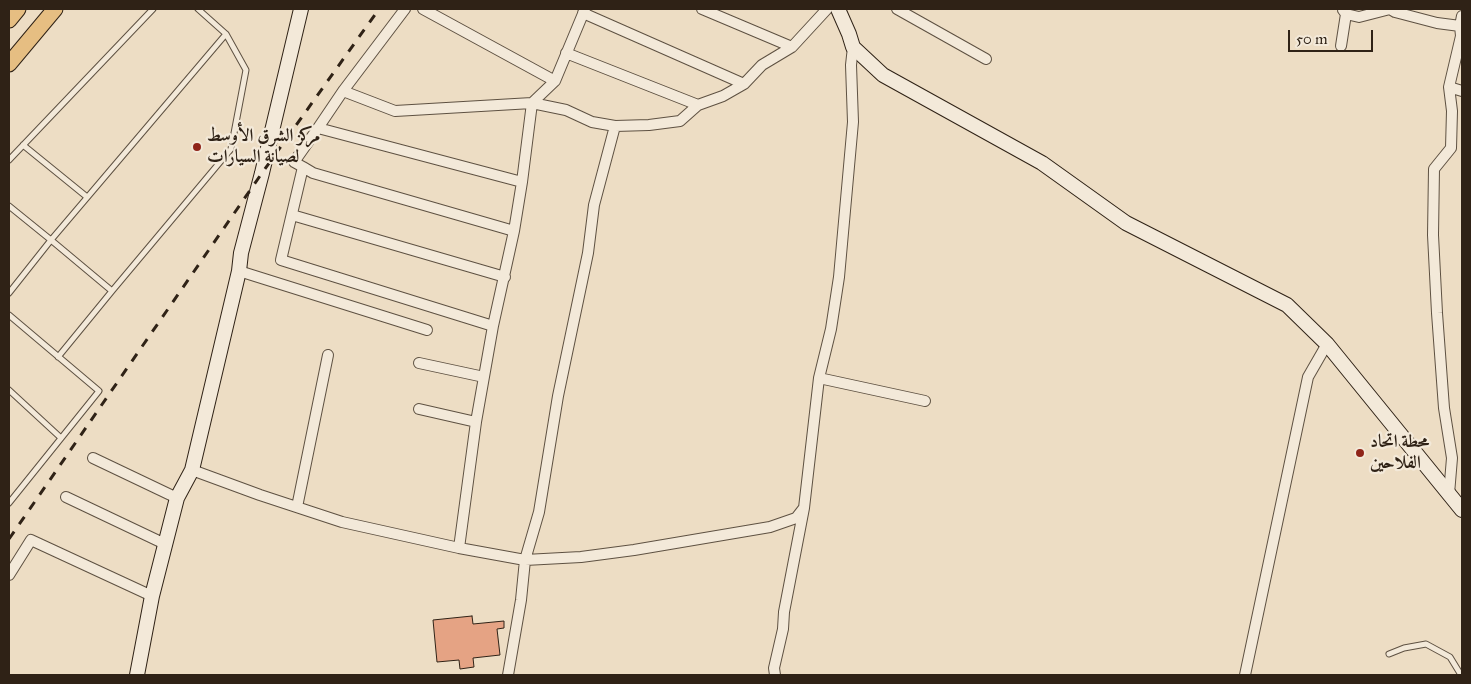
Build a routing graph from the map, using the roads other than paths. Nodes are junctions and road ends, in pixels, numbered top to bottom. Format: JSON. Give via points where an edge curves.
{"nodes":[{"id":1,"x":18,"y":9,"type":"edge"},
{"id":2,"x":55,"y":9,"type":"edge"},
{"id":3,"x":153,"y":9,"type":"edge"},
{"id":4,"x":198,"y":9,"type":"edge"},
{"id":5,"x":301,"y":9,"type":"edge"},
{"id":6,"x":405,"y":9,"type":"edge"},
{"id":7,"x":423,"y":9,"type":"edge"},
{"id":8,"x":702,"y":9,"type":"edge"},
{"id":9,"x":827,"y":9,"type":"edge"},
{"id":10,"x":838,"y":9,"type":"edge"},
{"id":11,"x":897,"y":9,"type":"edge"},
{"id":12,"x":1390,"y":9,"type":"edge"},
{"id":13,"x":584,"y":11,"type":"edge"},
{"id":14,"x":1344,"y":12,"type":"edge"},
{"id":15,"x":9,"y":20,"type":"edge"},
{"id":16,"x":1461,"y":21,"type":"edge"},
{"id":17,"x":226,"y":34,"type":"junction"},
{"id":18,"x":1341,"y":46,"type":"dead end"},
{"id":19,"x":792,"y":47,"type":"junction"},
{"id":20,"x":853,"y":47,"type":"junction"},
{"id":21,"x":566,"y":53,"type":"junction"},
{"id":22,"x":986,"y":59,"type":"dead end"},
{"id":23,"x":9,"y":64,"type":"edge"},
{"id":24,"x":555,"y":81,"type":"junction"},
{"id":25,"x":744,"y":84,"type":"junction"},
{"id":26,"x":1449,"y":87,"type":"junction"},
{"id":27,"x":342,"y":91,"type":"junction"},
{"id":28,"x":1462,"y":91,"type":"edge"},
{"id":29,"x":532,"y":102,"type":"junction"},
{"id":30,"x":698,"y":105,"type":"junction"},
{"id":31,"x":615,"y":126,"type":"junction"},
{"id":32,"x":318,"y":128,"type":"junction"},
{"id":33,"x":23,"y":145,"type":"junction"},
{"id":34,"x":9,"y":160,"type":"edge"},
{"id":35,"x":303,"y":167,"type":"junction"},
{"id":36,"x":522,"y":182,"type":"junction"},
{"id":37,"x":87,"y":197,"type":"junction"},
{"id":38,"x":9,"y":206,"type":"edge"},
{"id":39,"x":292,"y":215,"type":"junction"},
{"id":40,"x":514,"y":231,"type":"junction"},
{"id":41,"x":51,"y":240,"type":"junction"},
{"id":42,"x":239,"y":271,"type":"junction"},
{"id":43,"x":505,"y":277,"type":"junction"},
{"id":44,"x":112,"y":291,"type":"junction"},
{"id":45,"x":9,"y":293,"type":"edge"},
{"id":46,"x":9,"y":316,"type":"edge"},
{"id":47,"x":493,"y":326,"type":"junction"},
{"id":48,"x":427,"y":330,"type":"dead end"},
{"id":49,"x":1327,"y":344,"type":"junction"},
{"id":50,"x":328,"y":355,"type":"dead end"},
{"id":51,"x":58,"y":357,"type":"junction"},
{"id":52,"x":419,"y":363,"type":"dead end"},
{"id":53,"x":484,"y":377,"type":"junction"},
{"id":54,"x":819,"y":378,"type":"junction"},
{"id":55,"x":10,"y":394,"type":"edge"},
{"id":56,"x":925,"y":402,"type":"dead end"},
{"id":57,"x":419,"y":409,"type":"dead end"},
{"id":58,"x":476,"y":422,"type":"junction"},
{"id":59,"x":61,"y":438,"type":"junction"},
{"id":60,"x":94,"y":458,"type":"dead end"},
{"id":61,"x":192,"y":470,"type":"junction"},
{"id":62,"x":1449,"y":494,"type":"junction"},
{"id":63,"x":66,"y":498,"type":"dead end"},
{"id":64,"x":177,"y":498,"type":"junction"},
{"id":65,"x":9,"y":503,"type":"edge"},
{"id":66,"x":297,"y":507,"type":"junction"},
{"id":67,"x":804,"y":508,"type":"junction"},
{"id":68,"x":1462,"y":510,"type":"edge"},
{"id":69,"x":165,"y":544,"type":"junction"},
{"id":70,"x":459,"y":548,"type":"junction"},
{"id":71,"x":526,"y":560,"type":"junction"},
{"id":72,"x":9,"y":576,"type":"edge"},
{"id":73,"x":152,"y":596,"type":"junction"},
{"id":74,"x":1390,"y":654,"type":"dead end"},
{"id":75,"x":136,"y":675,"type":"edge"},
{"id":76,"x":508,"y":675,"type":"edge"},
{"id":77,"x":774,"y":675,"type":"edge"},
{"id":78,"x":1246,"y":675,"type":"edge"},
{"id":79,"x":1461,"y":675,"type":"edge"}],
"edges":[{"from":1,"to":15,"type":"main road"},
{"from":2,"to":23,"type":"main road"},
{"from":3,"to":33,"type":"lane"},
{"from":4,"to":17,"type":"lane"},
{"from":5,"to":42,"type":"street"},
{"from":6,"to":27,"type":"street"},
{"from":7,"to":24,"type":"street"},
{"from":8,"to":19,"type":"street"},
{"from":9,"to":19,"type":"street"},
{"from":10,"to":20,"type":"street"},
{"from":11,"to":22,"type":"street"},
{"from":12,"to":14,"type":"street","via":[[1359,17]]},
{"from":12,"to":16,"type":"street","via":[[1437,23]]},
{"from":13,"to":21,"type":"street"},
{"from":13,"to":25,"type":"street"},
{"from":14,"to":18,"type":"street"},
{"from":16,"to":26,"type":"street","via":[[1461,36]]},
{"from":17,"to":37,"type":"lane"},
{"from":17,"to":44,"type":"lane","via":[[246,70],[230,149]]},
{"from":19,"to":25,"type":"street","via":[[762,65]]},
{"from":20,"to":49,"type":"street","via":[[883,74],[1042,163],[1126,223],[1287,305]]},
{"from":20,"to":54,"type":"street","via":[[853,122],[839,277]]},
{"from":21,"to":24,"type":"street"},
{"from":21,"to":30,"type":"street"},
{"from":24,"to":29,"type":"street"},
{"from":25,"to":30,"type":"street"},
{"from":26,"to":28,"type":"street"},
{"from":26,"to":62,"type":"street","via":[[1452,111],[1450,148],[1434,169],[1433,235],[1444,408],[1452,458]]},
{"from":27,"to":29,"type":"street","via":[[395,111]]},
{"from":27,"to":32,"type":"street"},
{"from":29,"to":31,"type":"street","via":[[566,110],[592,122]]},
{"from":29,"to":36,"type":"street"},
{"from":30,"to":31,"type":"street","via":[[680,122]]},
{"from":31,"to":71,"type":"street","via":[[594,205],[588,253],[558,396],[539,512]]},
{"from":32,"to":35,"type":"street","via":[[294,162]]},
{"from":32,"to":36,"type":"street"},
{"from":33,"to":34,"type":"lane"},
{"from":33,"to":37,"type":"lane"},
{"from":35,"to":39,"type":"street"},
{"from":35,"to":40,"type":"street","via":[[313,173]]},
{"from":36,"to":40,"type":"street"},
{"from":37,"to":41,"type":"lane"},
{"from":38,"to":41,"type":"lane"},
{"from":39,"to":43,"type":"street"},
{"from":39,"to":47,"type":"street","via":[[281,260]]},
{"from":40,"to":43,"type":"street"},
{"from":41,"to":44,"type":"lane"},
{"from":41,"to":45,"type":"lane"},
{"from":42,"to":48,"type":"street"},
{"from":42,"to":61,"type":"street"},
{"from":43,"to":47,"type":"street"},
{"from":44,"to":51,"type":"lane"},
{"from":46,"to":51,"type":"lane"},
{"from":47,"to":53,"type":"street"},
{"from":49,"to":62,"type":"street"},
{"from":49,"to":78,"type":"street","via":[[1308,377]]},
{"from":50,"to":66,"type":"street"},
{"from":51,"to":59,"type":"lane","via":[[99,391]]},
{"from":52,"to":53,"type":"street"},
{"from":53,"to":58,"type":"street"},
{"from":54,"to":56,"type":"street"},
{"from":54,"to":67,"type":"street"},
{"from":55,"to":59,"type":"lane"},
{"from":57,"to":58,"type":"street"},
{"from":58,"to":70,"type":"street"},
{"from":59,"to":65,"type":"lane"},
{"from":60,"to":64,"type":"street"},
{"from":61,"to":64,"type":"street"},
{"from":61,"to":66,"type":"street"},
{"from":62,"to":68,"type":"street"},
{"from":63,"to":69,"type":"street"},
{"from":64,"to":69,"type":"street"},
{"from":66,"to":70,"type":"street","via":[[342,522]]},
{"from":67,"to":71,"type":"street","via":[[796,518],[770,527],[634,550]]},
{"from":67,"to":77,"type":"street"},
{"from":69,"to":73,"type":"street"},
{"from":70,"to":71,"type":"street"},
{"from":71,"to":76,"type":"street"},
{"from":72,"to":73,"type":"street","via":[[31,540]]},
{"from":73,"to":75,"type":"street"},
{"from":74,"to":79,"type":"lane","via":[[1426,644],[1450,657]]}]}
